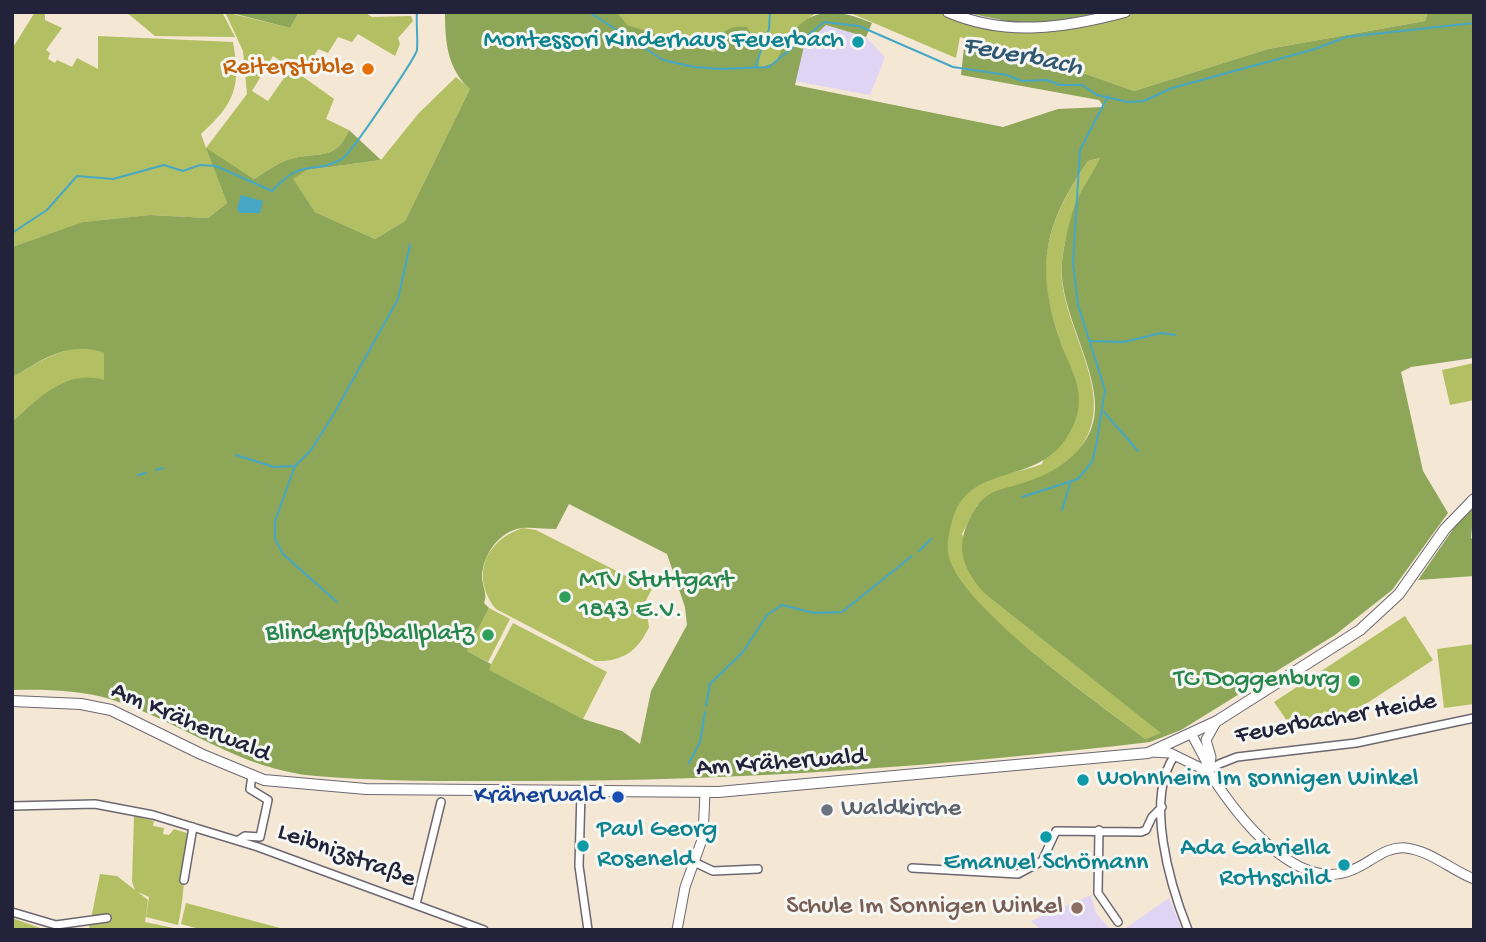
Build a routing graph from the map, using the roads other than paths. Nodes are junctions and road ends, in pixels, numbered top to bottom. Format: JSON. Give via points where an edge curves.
{"nodes":[{"id":1,"x":948,"y":12,"type":"edge"},
{"id":2,"x":1125,"y":12,"type":"edge"},
{"id":3,"x":1474,"y":499,"type":"edge"},
{"id":4,"x":12,"y":701,"type":"edge"},
{"id":5,"x":1474,"y":718,"type":"edge"},
{"id":6,"x":1217,"y":721,"type":"junction"},
{"id":7,"x":1192,"y":735,"type":"junction"},
{"id":8,"x":1176,"y":742,"type":"junction"},
{"id":9,"x":1150,"y":752,"type":"junction"},
{"id":10,"x":1175,"y":755,"type":"junction"},
{"id":11,"x":1208,"y":768,"type":"junction"},
{"id":12,"x":252,"y":776,"type":"junction"},
{"id":13,"x":580,"y":791,"type":"junction"},
{"id":14,"x":705,"y":793,"type":"junction"},
{"id":15,"x":441,"y":802,"type":"dead end"},
{"id":16,"x":12,"y":806,"type":"edge"},
{"id":17,"x":1162,"y":807,"type":"junction"},
{"id":18,"x":193,"y":827,"type":"junction"},
{"id":19,"x":1099,"y":831,"type":"junction"},
{"id":20,"x":239,"y":841,"type":"junction"},
{"id":21,"x":694,"y":862,"type":"junction"},
{"id":22,"x":912,"y":868,"type":"dead end"},
{"id":23,"x":758,"y":869,"type":"dead end"},
{"id":24,"x":1472,"y":876,"type":"edge"},
{"id":25,"x":184,"y":880,"type":"dead end"},
{"id":26,"x":416,"y":904,"type":"junction"},
{"id":27,"x":12,"y":912,"type":"edge"},
{"id":28,"x":107,"y":918,"type":"dead end"},
{"id":29,"x":1118,"y":922,"type":"dead end"},
{"id":30,"x":484,"y":930,"type":"edge"},
{"id":31,"x":588,"y":930,"type":"edge"},
{"id":32,"x":677,"y":930,"type":"edge"},
{"id":33,"x":1188,"y":930,"type":"edge"}],
"edges":[{"from":1,"to":2,"type":"main road","via":[[981,24],[1020,29],[1063,26]]},
{"from":3,"to":6,"type":"main road","name":"Am Kräherwald","via":[[1379,614],[1339,645]]},
{"from":4,"to":12,"type":"main road","name":"Am Kräherwald","via":[[111,710]]},
{"from":5,"to":11,"type":"street","name":"Feuerbacher Heide","via":[[1356,743],[1237,757]]},
{"from":6,"to":7,"type":"main road","name":"Am Kräherwald"},
{"from":6,"to":11,"type":"street","via":[[1206,740],[1211,757]]},
{"from":7,"to":8,"type":"main road","name":"Am Kräherwald"},
{"from":7,"to":11,"type":"street"},
{"from":8,"to":9,"type":"main road","name":"Am Kräherwald"},
{"from":8,"to":10,"type":"street"},
{"from":9,"to":10,"type":"street"},
{"from":9,"to":14,"type":"main road","name":"Am Kräherwald"},
{"from":10,"to":11,"type":"street"},
{"from":10,"to":17,"type":"street","via":[[1166,768]]},
{"from":11,"to":24,"type":"street","via":[[1227,798],[1277,853],[1298,867],[1336,874],[1388,850],[1403,848]]},
{"from":12,"to":13,"type":"main road","name":"Am Kräherwald","via":[[288,784],[366,789]]},
{"from":12,"to":20,"type":"street","via":[[250,789],[268,800],[260,837],[245,836]]},
{"from":13,"to":14,"type":"main road","name":"Am Kräherwald"},
{"from":13,"to":31,"type":"street","via":[[579,866]]},
{"from":14,"to":21,"type":"street","via":[[703,837]]},
{"from":15,"to":26,"type":"street"},
{"from":16,"to":18,"type":"street","name":"Leibnizstraße","via":[[95,804],[132,809]]},
{"from":17,"to":19,"type":"street","via":[[1146,830]]},
{"from":17,"to":33,"type":"street","via":[[1168,873]]},
{"from":18,"to":20,"type":"street","name":"Leibnizstraße"},
{"from":18,"to":25,"type":"street"},
{"from":19,"to":22,"type":"street","via":[[1056,831],[1042,861],[1018,874]]},
{"from":19,"to":29,"type":"street","via":[[1098,893]]},
{"from":20,"to":26,"type":"street","name":"Leibnizstraße"},
{"from":21,"to":23,"type":"street","via":[[713,871]]},
{"from":21,"to":32,"type":"street"},
{"from":26,"to":30,"type":"street","name":"Leibnizstraße"},
{"from":27,"to":28,"type":"street","via":[[56,925]]}]}
